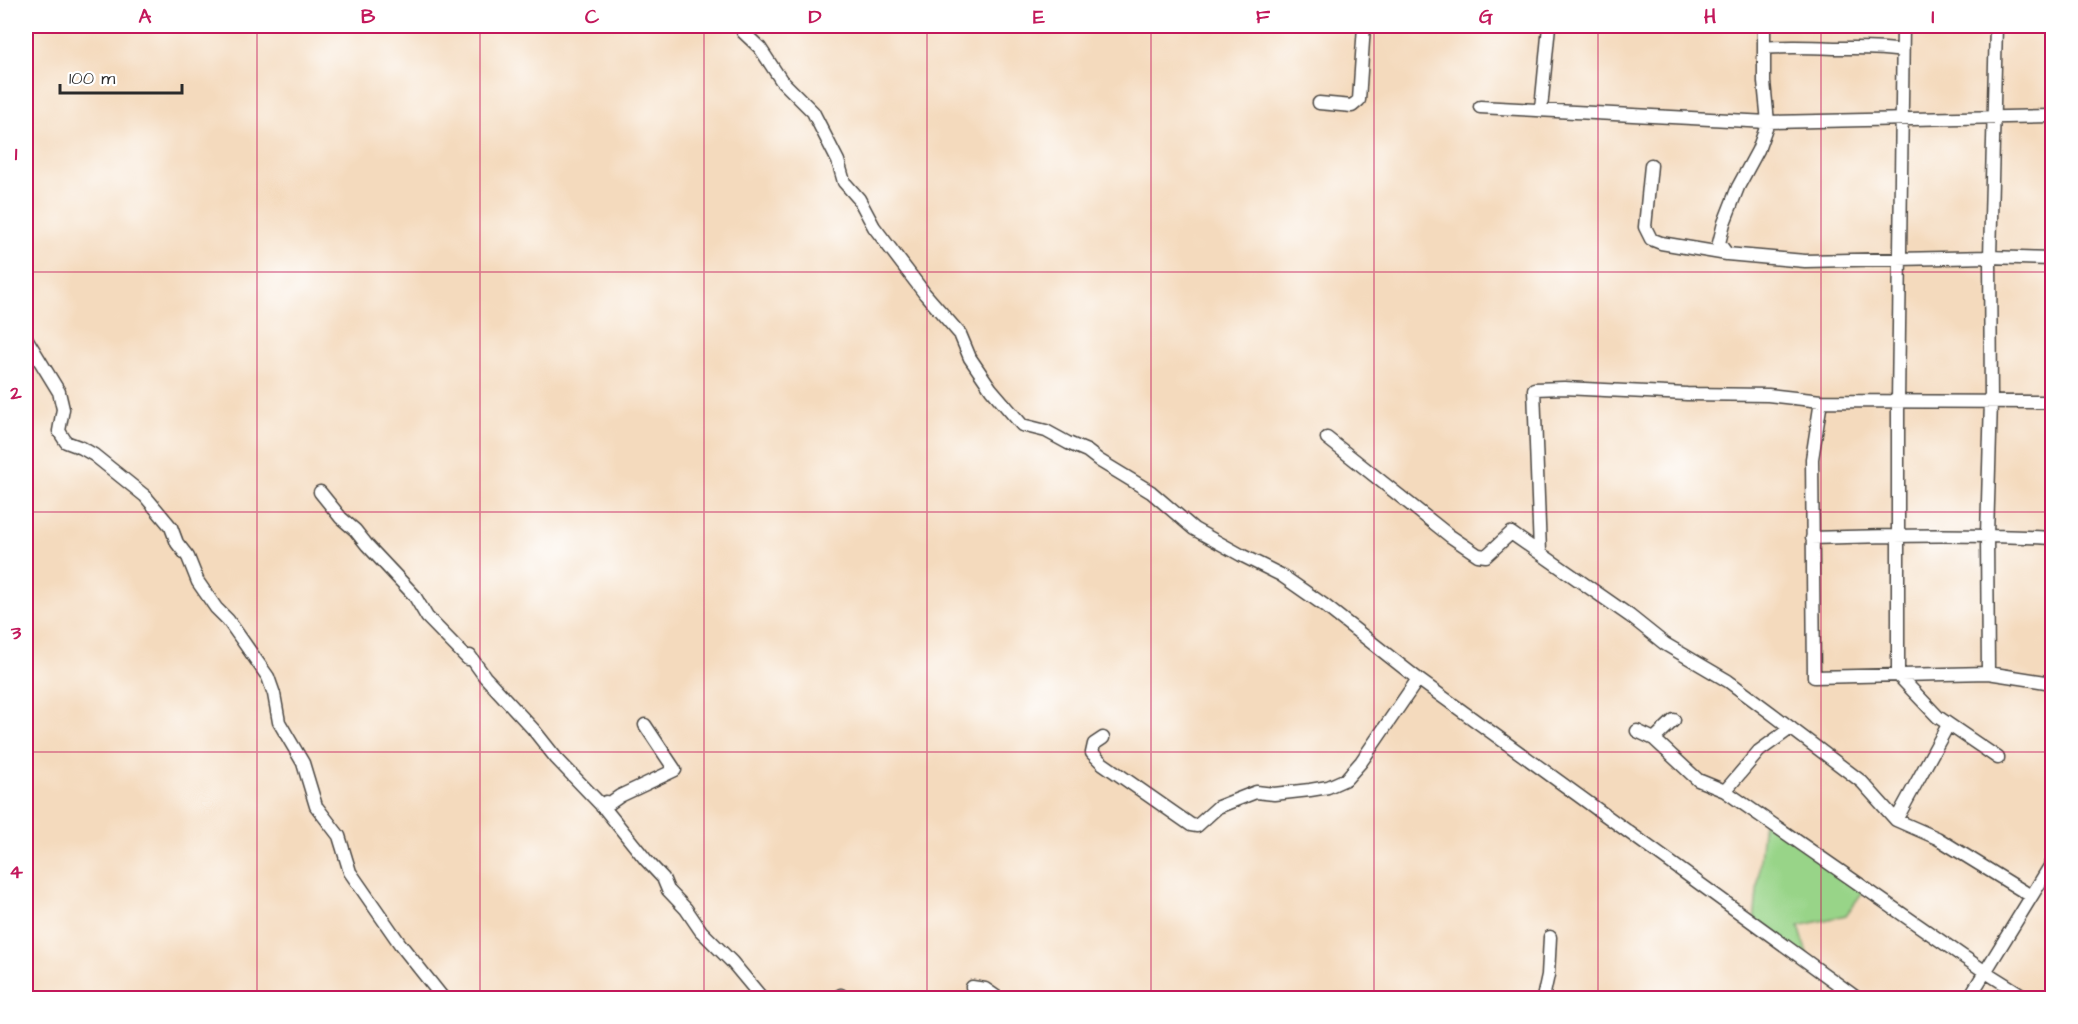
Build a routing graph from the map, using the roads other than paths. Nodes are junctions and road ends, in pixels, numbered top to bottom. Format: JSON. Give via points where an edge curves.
{"nodes":[{"id":1,"x":742,"y":26,"type":"edge"},
{"id":2,"x":1364,"y":26,"type":"edge"},
{"id":3,"x":1549,"y":26,"type":"edge"},
{"id":4,"x":1764,"y":26,"type":"edge"},
{"id":5,"x":1904,"y":26,"type":"edge"},
{"id":6,"x":1996,"y":26,"type":"edge"},
{"id":7,"x":1764,"y":48,"type":"junction"},
{"id":8,"x":1902,"y":51,"type":"junction"},
{"id":9,"x":1319,"y":103,"type":"dead end"},
{"id":10,"x":1480,"y":108,"type":"dead end"},
{"id":11,"x":1541,"y":109,"type":"junction"},
{"id":12,"x":2052,"y":116,"type":"edge"},
{"id":13,"x":1993,"y":117,"type":"junction"},
{"id":14,"x":1902,"y":119,"type":"junction"},
{"id":15,"x":1768,"y":122,"type":"junction"},
{"id":16,"x":1651,"y":165,"type":"dead end"},
{"id":17,"x":1727,"y":254,"type":"junction"},
{"id":18,"x":1990,"y":257,"type":"junction"},
{"id":19,"x":1901,"y":258,"type":"junction"},
{"id":20,"x":2052,"y":259,"type":"edge"},
{"id":21,"x":26,"y":339,"type":"edge"},
{"id":22,"x":1821,"y":401,"type":"junction"},
{"id":23,"x":1991,"y":401,"type":"junction"},
{"id":24,"x":1898,"y":402,"type":"junction"},
{"id":25,"x":2052,"y":402,"type":"edge"},
{"id":26,"x":1327,"y":438,"type":"dead end"},
{"id":27,"x":320,"y":492,"type":"dead end"},
{"id":28,"x":1899,"y":535,"type":"junction"},
{"id":29,"x":1987,"y":535,"type":"junction"},
{"id":30,"x":1812,"y":538,"type":"junction"},
{"id":31,"x":2052,"y":538,"type":"edge"},
{"id":32,"x":1540,"y":552,"type":"junction"},
{"id":33,"x":1989,"y":673,"type":"junction"},
{"id":34,"x":1898,"y":675,"type":"junction"},
{"id":35,"x":1418,"y":679,"type":"junction"},
{"id":36,"x":2052,"y":683,"type":"edge"},
{"id":37,"x":1674,"y":720,"type":"dead end"},
{"id":38,"x":1948,"y":724,"type":"junction"},
{"id":39,"x":645,"y":725,"type":"dead end"},
{"id":40,"x":1791,"y":728,"type":"junction"},
{"id":41,"x":1637,"y":731,"type":"dead end"},
{"id":42,"x":1103,"y":738,"type":"dead end"},
{"id":43,"x":1654,"y":739,"type":"junction"},
{"id":44,"x":1998,"y":758,"type":"dead end"},
{"id":45,"x":1725,"y":791,"type":"junction"},
{"id":46,"x":602,"y":807,"type":"junction"},
{"id":47,"x":1896,"y":820,"type":"junction"},
{"id":48,"x":2052,"y":863,"type":"edge"},
{"id":49,"x":2031,"y":896,"type":"junction"},
{"id":50,"x":1550,"y":938,"type":"dead end"},
{"id":51,"x":1984,"y":971,"type":"junction"},
{"id":52,"x":972,"y":987,"type":"dead end"},
{"id":53,"x":443,"y":999,"type":"edge"},
{"id":54,"x":762,"y":999,"type":"edge"},
{"id":55,"x":998,"y":999,"type":"edge"},
{"id":56,"x":1543,"y":999,"type":"edge"},
{"id":57,"x":1857,"y":999,"type":"edge"},
{"id":58,"x":1969,"y":999,"type":"edge"},
{"id":59,"x":2028,"y":999,"type":"edge"}],
"edges":[{"from":1,"to":35,"type":"street","via":[[781,80],[813,112],[838,161],[844,182],[925,294],[960,334],[970,358],[991,389],[1022,425],[1046,431],[1087,451],[1152,492],[1194,529],[1281,575],[1324,605]]},
{"from":2,"to":9,"type":"street","via":[[1359,100],[1352,106]]},
{"from":3,"to":11,"type":"street"},
{"from":4,"to":7,"type":"street"},
{"from":5,"to":8,"type":"street"},
{"from":6,"to":13,"type":"street"},
{"from":7,"to":8,"type":"street","via":[[1807,45]]},
{"from":7,"to":15,"type":"street"},
{"from":8,"to":14,"type":"street"},
{"from":10,"to":11,"type":"street"},
{"from":11,"to":15,"type":"street"},
{"from":12,"to":13,"type":"street"},
{"from":13,"to":14,"type":"street"},
{"from":13,"to":18,"type":"street"},
{"from":14,"to":15,"type":"street"},
{"from":14,"to":19,"type":"street"},
{"from":15,"to":17,"type":"street","via":[[1724,223],[1719,243]]},
{"from":16,"to":17,"type":"street","via":[[1645,228],[1651,239]]},
{"from":17,"to":19,"type":"street","via":[[1805,261]]},
{"from":18,"to":19,"type":"street"},
{"from":18,"to":20,"type":"street"},
{"from":18,"to":23,"type":"street"},
{"from":19,"to":24,"type":"street"},
{"from":21,"to":53,"type":"street","via":[[59,392],[63,409],[59,431],[66,442],[94,455],[146,496],[171,527],[198,582],[268,677],[279,722],[303,763],[316,806],[339,836],[350,872]]},
{"from":22,"to":24,"type":"street"},
{"from":22,"to":30,"type":"street","via":[[1812,459]]},
{"from":22,"to":32,"type":"street","via":[[1768,395],[1534,389]]},
{"from":23,"to":24,"type":"street"},
{"from":23,"to":25,"type":"street"},
{"from":23,"to":29,"type":"street"},
{"from":24,"to":28,"type":"street"},
{"from":26,"to":32,"type":"street","via":[[1478,555],[1486,556],[1510,533]]},
{"from":27,"to":46,"type":"street","via":[[414,595],[427,618],[468,659],[470,656]]},
{"from":28,"to":29,"type":"street"},
{"from":28,"to":30,"type":"street"},
{"from":28,"to":34,"type":"street"},
{"from":29,"to":31,"type":"street"},
{"from":29,"to":33,"type":"street"},
{"from":30,"to":34,"type":"street","via":[[1815,677]]},
{"from":32,"to":40,"type":"street","via":[[1665,644],[1728,681]]},
{"from":33,"to":34,"type":"street"},
{"from":33,"to":36,"type":"street"},
{"from":34,"to":38,"type":"street"},
{"from":35,"to":42,"type":"street","via":[[1346,779],[1310,790],[1256,792],[1218,807],[1197,826],[1102,763],[1092,753],[1094,744]]},
{"from":35,"to":57,"type":"street"},
{"from":37,"to":43,"type":"street"},
{"from":38,"to":44,"type":"street"},
{"from":38,"to":47,"type":"street"},
{"from":39,"to":46,"type":"street","via":[[675,770]]},
{"from":40,"to":45,"type":"street","via":[[1759,751]]},
{"from":40,"to":47,"type":"street","via":[[1862,782]]},
{"from":41,"to":43,"type":"street"},
{"from":43,"to":45,"type":"street","via":[[1698,780]]},
{"from":45,"to":51,"type":"street"},
{"from":46,"to":54,"type":"street","via":[[663,878],[701,931]]},
{"from":47,"to":49,"type":"street","via":[[1937,838]]},
{"from":48,"to":49,"type":"street"},
{"from":49,"to":51,"type":"street"},
{"from":50,"to":56,"type":"street"},
{"from":51,"to":58,"type":"street"},
{"from":51,"to":59,"type":"street"},
{"from":52,"to":55,"type":"street","via":[[985,989]]}]}
